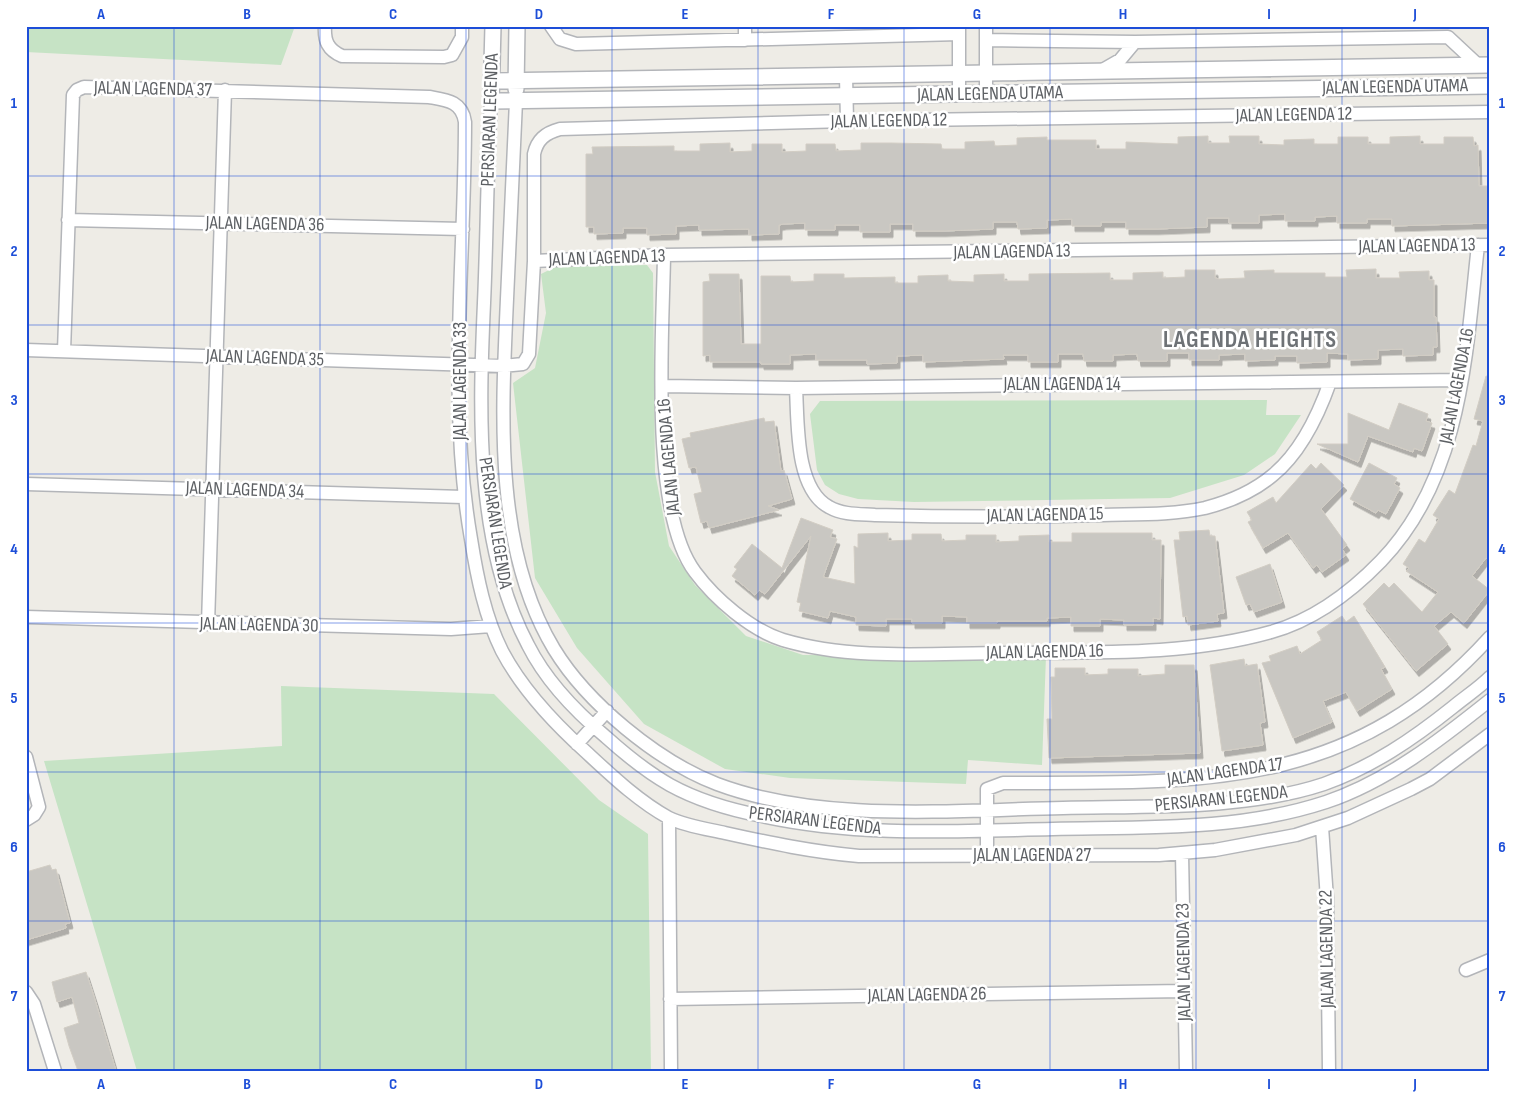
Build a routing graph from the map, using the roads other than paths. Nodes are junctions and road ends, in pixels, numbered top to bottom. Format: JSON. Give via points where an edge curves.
{"nodes":[{"id":1,"x":493,"y":26,"type":"edge"},
{"id":2,"x":517,"y":26,"type":"edge"},
{"id":3,"x":551,"y":26,"type":"edge"},
{"id":4,"x":745,"y":26,"type":"edge"},
{"id":5,"x":986,"y":26,"type":"edge"},
{"id":6,"x":959,"y":30,"type":"edge"},
{"id":7,"x":324,"y":32,"type":"edge"},
{"id":8,"x":462,"y":32,"type":"edge"},
{"id":9,"x":745,"y":40,"type":"junction"},
{"id":10,"x":987,"y":40,"type":"junction"},
{"id":11,"x":1135,"y":42,"type":"junction"},
{"id":12,"x":1484,"y":65,"type":"edge"},
{"id":13,"x":1099,"y":72,"type":"junction"},
{"id":14,"x":959,"y":74,"type":"junction"},
{"id":15,"x":986,"y":74,"type":"junction"},
{"id":16,"x":846,"y":76,"type":"junction"},
{"id":17,"x":516,"y":80,"type":"junction"},
{"id":18,"x":492,"y":81,"type":"junction"},
{"id":19,"x":1490,"y":86,"type":"edge"},
{"id":20,"x":225,"y":90,"type":"junction"},
{"id":21,"x":959,"y":94,"type":"junction"},
{"id":22,"x":986,"y":94,"type":"junction"},
{"id":23,"x":846,"y":96,"type":"junction"},
{"id":24,"x":491,"y":101,"type":"junction"},
{"id":25,"x":516,"y":101,"type":"junction"},
{"id":26,"x":459,"y":107,"type":"joint"},
{"id":27,"x":1490,"y":112,"type":"edge"},
{"id":28,"x":846,"y":121,"type":"junction"},
{"id":29,"x":68,"y":220,"type":"junction"},
{"id":30,"x":221,"y":223,"type":"junction"},
{"id":31,"x":463,"y":229,"type":"junction"},
{"id":32,"x":1484,"y":245,"type":"edge"},
{"id":33,"x":664,"y":255,"type":"junction"},
{"id":34,"x":534,"y":261,"type":"junction"},
{"id":35,"x":26,"y":350,"type":"edge"},
{"id":36,"x":64,"y":351,"type":"junction"},
{"id":37,"x":217,"y":356,"type":"junction"},
{"id":38,"x":460,"y":364,"type":"junction"},
{"id":39,"x":480,"y":365,"type":"junction"},
{"id":40,"x":504,"y":366,"type":"junction"},
{"id":41,"x":1461,"y":380,"type":"junction"},
{"id":42,"x":1330,"y":382,"type":"junction"},
{"id":43,"x":662,"y":386,"type":"junction"},
{"id":44,"x":796,"y":388,"type":"junction"},
{"id":45,"x":26,"y":484,"type":"edge"},
{"id":46,"x":212,"y":489,"type":"junction"},
{"id":47,"x":463,"y":497,"type":"junction"},
{"id":48,"x":26,"y":617,"type":"edge"},
{"id":49,"x":208,"y":624,"type":"junction"},
{"id":50,"x":491,"y":626,"type":"junction"},
{"id":51,"x":1490,"y":637,"type":"edge"},
{"id":52,"x":1488,"y":681,"type":"edge"},
{"id":53,"x":1490,"y":700,"type":"edge"},
{"id":54,"x":607,"y":711,"type":"junction"},
{"id":55,"x":592,"y":726,"type":"junction"},
{"id":56,"x":1490,"y":734,"type":"edge"},
{"id":57,"x":577,"y":744,"type":"junction"},
{"id":58,"x":26,"y":757,"type":"edge"},
{"id":59,"x":986,"y":810,"type":"junction"},
{"id":60,"x":669,"y":818,"type":"junction"},
{"id":61,"x":26,"y":820,"type":"edge"},
{"id":62,"x":1322,"y":827,"type":"junction"},
{"id":63,"x":986,"y":830,"type":"junction"},
{"id":64,"x":1182,"y":854,"type":"junction"},
{"id":65,"x":987,"y":856,"type":"junction"},
{"id":66,"x":1490,"y":960,"type":"edge"},
{"id":67,"x":1466,"y":970,"type":"dead end"},
{"id":68,"x":26,"y":992,"type":"edge"},
{"id":69,"x":1184,"y":992,"type":"junction"},
{"id":70,"x":670,"y":999,"type":"junction"},
{"id":71,"x":55,"y":1071,"type":"edge"},
{"id":72,"x":671,"y":1071,"type":"edge"},
{"id":73,"x":1186,"y":1071,"type":"edge"},
{"id":74,"x":1329,"y":1071,"type":"edge"}],
"edges":[{"from":1,"to":18,"type":"street","name":"PERSIARAN LEGENDA"},
{"from":2,"to":17,"type":"street","name":"PERSIARAN LEGENDA"},
{"from":3,"to":9,"type":"street","via":[[560,39],[576,44]]},
{"from":4,"to":9,"type":"street"},
{"from":5,"to":10,"type":"street"},
{"from":6,"to":9,"type":"street"},
{"from":6,"to":14,"type":"street"},
{"from":7,"to":8,"type":"street","via":[[330,50],[342,56],[396,58],[444,57],[456,50]]},
{"from":10,"to":11,"type":"street"},
{"from":10,"to":15,"type":"street"},
{"from":11,"to":12,"type":"street","via":[[1448,37]]},
{"from":11,"to":13,"type":"street","via":[[1120,60]]},
{"from":12,"to":13,"type":"street","name":"JALAN LEGENDA UTAMA"},
{"from":13,"to":15,"type":"street","name":"JALAN LEGENDA UTAMA"},
{"from":14,"to":15,"type":"street","name":"JALAN LEGENDA UTAMA"},
{"from":14,"to":16,"type":"street","name":"JALAN LEGENDA UTAMA"},
{"from":14,"to":21,"type":"street"},
{"from":15,"to":22,"type":"street"},
{"from":16,"to":17,"type":"street","name":"JALAN LEGENDA UTAMA"},
{"from":16,"to":23,"type":"street"},
{"from":17,"to":18,"type":"street","name":"JALAN LEGENDA UTAMA"},
{"from":17,"to":25,"type":"street","name":"PERSIARAN LEGENDA"},
{"from":18,"to":24,"type":"street","name":"PERSIARAN LEGENDA"},
{"from":19,"to":22,"type":"street","name":"JALAN LEGENDA UTAMA"},
{"from":20,"to":26,"type":"street","name":"JALAN LAGENDA 37","via":[[429,97],[448,100]]},
{"from":20,"to":29,"type":"street","name":"JALAN LAGENDA 37","via":[[84,87],[77,90],[73,95]]},
{"from":20,"to":30,"type":"street"},
{"from":21,"to":22,"type":"street","name":"JALAN LEGENDA UTAMA"},
{"from":21,"to":23,"type":"street","name":"JALAN LEGENDA UTAMA"},
{"from":23,"to":25,"type":"street","name":"JALAN LEGENDA UTAMA"},
{"from":23,"to":28,"type":"street"},
{"from":24,"to":25,"type":"street","name":"JALAN LEGENDA UTAMA"},
{"from":24,"to":39,"type":"street","name":"PERSIARAN LEGENDA"},
{"from":25,"to":40,"type":"street","name":"PERSIARAN LEGENDA"},
{"from":26,"to":31,"type":"street","name":"JALAN LAGENDA 33","via":[[465,122]]},
{"from":27,"to":28,"type":"street","name":"JALAN LEGENDA 12"},
{"from":28,"to":34,"type":"street","name":"JALAN LEGENDA 12","via":[[552,131],[538,142],[534,154]]},
{"from":29,"to":30,"type":"street","name":"JALAN LAGENDA 36"},
{"from":29,"to":36,"type":"street","name":"JALAN LAGENDA 37"},
{"from":30,"to":31,"type":"street","name":"JALAN LAGENDA 36"},
{"from":30,"to":37,"type":"street"},
{"from":31,"to":38,"type":"street","name":"JALAN LAGENDA 33"},
{"from":32,"to":33,"type":"street","name":"JALAN LAGENDA 13"},
{"from":32,"to":41,"type":"street","name":"JALAN LAGENDA 16"},
{"from":33,"to":34,"type":"street","name":"JALAN LAGENDA 13"},
{"from":33,"to":43,"type":"street","name":"JALAN LAGENDA 16"},
{"from":34,"to":40,"type":"street","name":"JALAN LEGENDA 12","via":[[529,354],[523,364]]},
{"from":35,"to":36,"type":"street","name":"JALAN LAGENDA 35"},
{"from":36,"to":37,"type":"street","name":"JALAN LAGENDA 35"},
{"from":37,"to":38,"type":"street","name":"JALAN LAGENDA 35"},
{"from":37,"to":46,"type":"street"},
{"from":38,"to":39,"type":"street","name":"JALAN LAGENDA 35"},
{"from":38,"to":47,"type":"street","name":"JALAN LAGENDA 33"},
{"from":39,"to":40,"type":"street","name":"JALAN LAGENDA 35"},
{"from":39,"to":55,"type":"street","name":"PERSIARAN LEGENDA","via":[[481,434],[487,498],[497,561],[506,593],[540,667]]},
{"from":40,"to":54,"type":"street","name":"PERSIARAN LEGENDA","via":[[502,424],[506,484],[530,599],[552,646],[567,668]]},
{"from":41,"to":42,"type":"street","name":"JALAN LAGENDA 14"},
{"from":41,"to":43,"type":"street","name":"JALAN LAGENDA 16","via":[[1442,461],[1408,528],[1361,581],[1320,611],[1297,623],[1244,639],[1179,648],[901,654],[834,649],[782,640],[745,621],[695,572],[683,552],[668,488]]},
{"from":42,"to":44,"type":"street","name":"JALAN LAGENDA 14"},
{"from":42,"to":44,"type":"street","name":"JALAN LAGENDA 15","via":[[1310,429],[1290,457],[1274,475],[1243,494],[1185,511],[1060,516],[875,515],[830,508],[818,500],[808,484],[800,441]]},
{"from":43,"to":44,"type":"street","name":"JALAN LAGENDA 14"},
{"from":45,"to":46,"type":"street","name":"JALAN LAGENDA 34"},
{"from":46,"to":47,"type":"street","name":"JALAN LAGENDA 34"},
{"from":46,"to":49,"type":"street"},
{"from":47,"to":50,"type":"street","name":"JALAN LAGENDA 33"},
{"from":48,"to":49,"type":"street","name":"JALAN LAGENDA 30"},
{"from":49,"to":50,"type":"street","name":"JALAN LAGENDA 30","via":[[451,629]]},
{"from":50,"to":57,"type":"street","name":"JALAN LAGENDA 33","via":[[503,652],[531,695]]},
{"from":51,"to":59,"type":"street","name":"JALAN LAGENDA 17","via":[[1467,662],[1415,706],[1382,727],[1323,754],[1252,772],[1194,780],[1003,783],[987,789]]},
{"from":52,"to":59,"type":"street","name":"PERSIARAN LEGENDA","via":[[1405,744],[1350,773],[1294,792],[1167,806]]},
{"from":53,"to":63,"type":"street","name":"PERSIARAN LEGENDA","via":[[1386,775],[1330,800],[1300,809],[1235,822],[1168,827]]},
{"from":54,"to":55,"type":"street"},
{"from":54,"to":59,"type":"street","name":"PERSIARAN LEGENDA","via":[[664,757],[693,773],[741,792],[834,809]]},
{"from":55,"to":57,"type":"street"},
{"from":55,"to":63,"type":"street","name":"PERSIARAN LEGENDA","via":[[636,764],[673,787],[735,810],[785,821],[864,831]]},
{"from":56,"to":62,"type":"street","name":"JALAN LAGENDA 27","via":[[1430,779]]},
{"from":57,"to":60,"type":"street","name":"JALAN LAGENDA 27","via":[[625,787]]},
{"from":58,"to":61,"type":"street","via":[[39,807],[34,816]]},
{"from":59,"to":63,"type":"street","name":"JALAN LAGENDA 17"},
{"from":60,"to":65,"type":"street","name":"JALAN LAGENDA 27","via":[[774,844],[833,854]]},
{"from":60,"to":70,"type":"street"},
{"from":62,"to":64,"type":"street","name":"JALAN LAGENDA 27","via":[[1287,837]]},
{"from":62,"to":74,"type":"street","name":"JALAN LAGENDA 22","via":[[1327,898]]},
{"from":63,"to":65,"type":"street","name":"JALAN LAGENDA 17"},
{"from":64,"to":65,"type":"street","name":"JALAN LAGENDA 27"},
{"from":64,"to":69,"type":"street","name":"JALAN LAGENDA 23"},
{"from":66,"to":67,"type":"street"},
{"from":68,"to":71,"type":"street","via":[[34,1004]]},
{"from":69,"to":70,"type":"street","name":"JALAN LAGENDA 26"},
{"from":69,"to":73,"type":"street","name":"JALAN LAGENDA 23"},
{"from":70,"to":72,"type":"street"}]}
